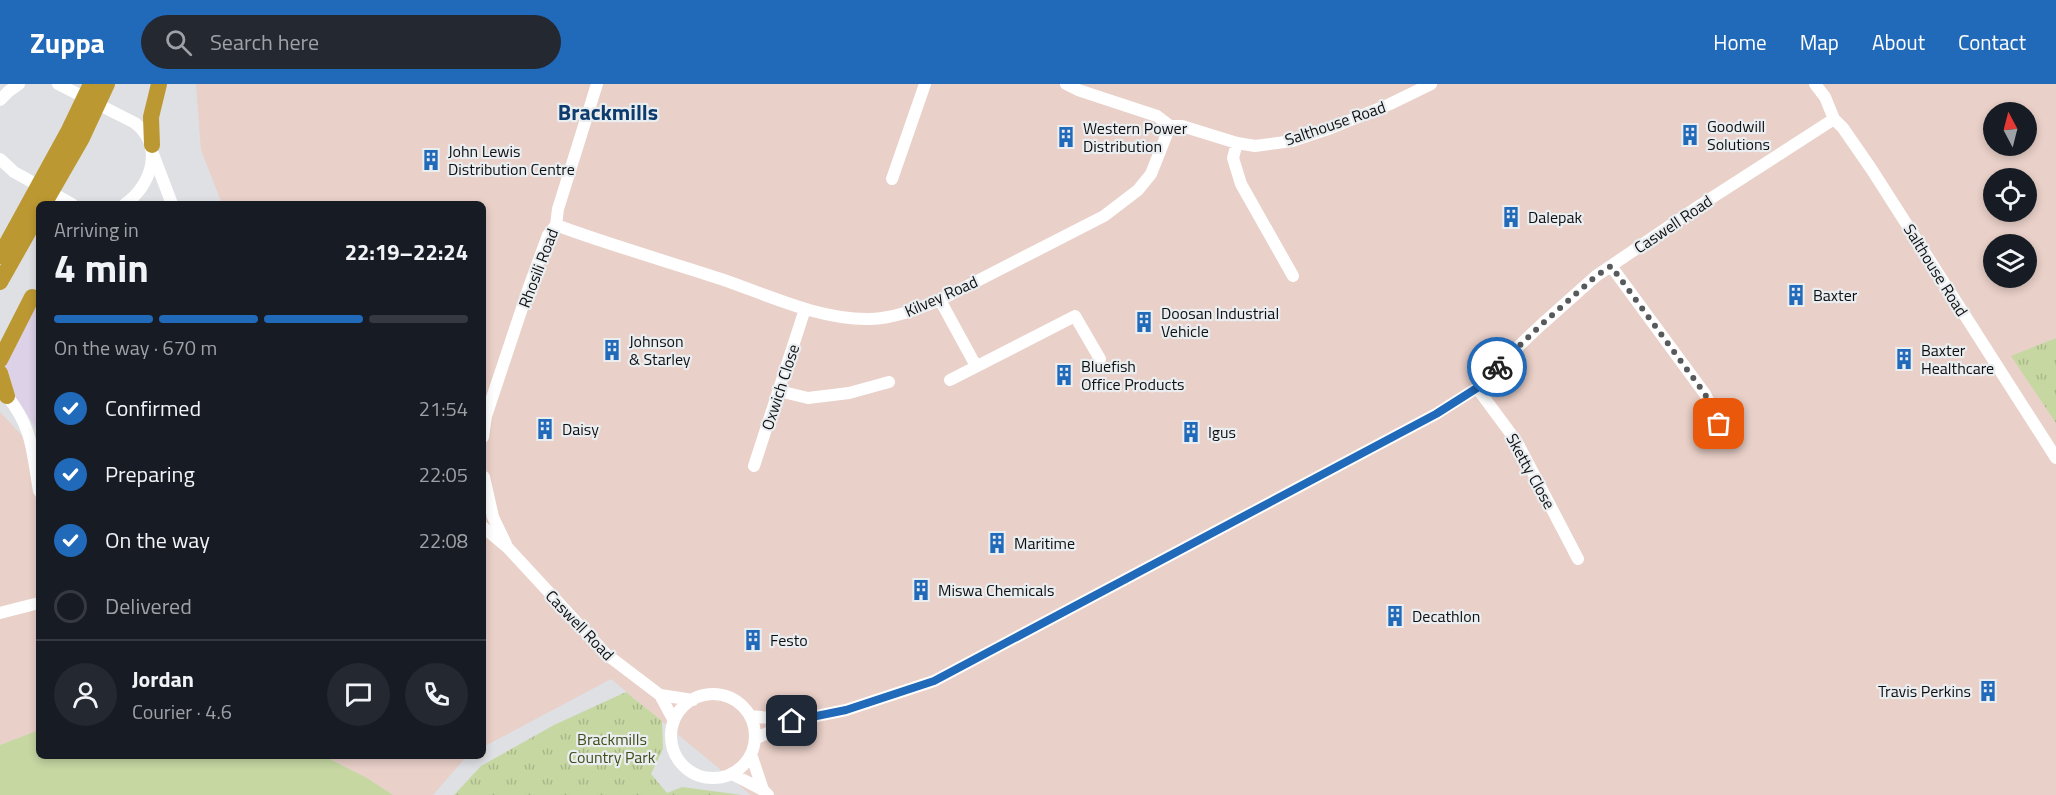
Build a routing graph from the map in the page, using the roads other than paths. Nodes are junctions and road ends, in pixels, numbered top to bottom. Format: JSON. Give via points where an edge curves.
{"nodes":[{"id":1,"x":19,"y":84,"type":"edge"},
{"id":2,"x":91,"y":84,"type":"edge"},
{"id":3,"x":107,"y":84,"type":"edge"},
{"id":4,"x":159,"y":84,"type":"edge"},
{"id":5,"x":597,"y":84,"type":"edge"},
{"id":6,"x":925,"y":84,"type":"edge"},
{"id":7,"x":1066,"y":84,"type":"edge"},
{"id":8,"x":1431,"y":84,"type":"edge"},
{"id":9,"x":1815,"y":84,"type":"edge"},
{"id":10,"x":63,"y":86,"type":"edge"},
{"id":11,"x":0,"y":100,"type":"edge"},
{"id":12,"x":1834,"y":119,"type":"junction"},
{"id":13,"x":1170,"y":126,"type":"junction"},
{"id":14,"x":1237,"y":143,"type":"junction"},
{"id":15,"x":152,"y":149,"type":"junction"},
{"id":16,"x":0,"y":159,"type":"edge"},
{"id":17,"x":892,"y":178,"type":"dead end"},
{"id":18,"x":46,"y":201,"type":"edge"},
{"id":19,"x":66,"y":201,"type":"edge"},
{"id":20,"x":129,"y":201,"type":"edge"},
{"id":21,"x":171,"y":201,"type":"edge"},
{"id":22,"x":36,"y":218,"type":"edge"},
{"id":23,"x":556,"y":225,"type":"junction"},
{"id":24,"x":0,"y":256,"type":"edge"},
{"id":25,"x":1611,"y":266,"type":"junction"},
{"id":26,"x":1293,"y":276,"type":"dead end"},
{"id":27,"x":0,"y":282,"type":"edge"},
{"id":28,"x":35,"y":291,"type":"edge"},
{"id":29,"x":940,"y":300,"type":"junction"},
{"id":30,"x":805,"y":309,"type":"junction"},
{"id":31,"x":0,"y":336,"type":"edge"},
{"id":32,"x":1100,"y":359,"type":"dead end"},
{"id":33,"x":0,"y":360,"type":"edge"},
{"id":34,"x":976,"y":366,"type":"junction"},
{"id":35,"x":0,"y":373,"type":"edge"},
{"id":36,"x":950,"y":380,"type":"dead end"},
{"id":37,"x":889,"y":382,"type":"dead end"},
{"id":38,"x":1477,"y":388,"type":"junction"},
{"id":39,"x":780,"y":391,"type":"junction"},
{"id":40,"x":3,"y":394,"type":"edge"},
{"id":41,"x":486,"y":414,"type":"edge"},
{"id":42,"x":1734,"y":439,"type":"dead end"},
{"id":43,"x":2056,"y":458,"type":"edge"},
{"id":44,"x":754,"y":466,"type":"dead end"},
{"id":45,"x":36,"y":474,"type":"edge"},
{"id":46,"x":486,"y":487,"type":"edge"},
{"id":47,"x":486,"y":530,"type":"edge"},
{"id":48,"x":508,"y":548,"type":"junction"},
{"id":49,"x":1578,"y":559,"type":"dead end"},
{"id":50,"x":36,"y":604,"type":"edge"},
{"id":51,"x":0,"y":613,"type":"edge"},
{"id":52,"x":660,"y":695,"type":"junction"},
{"id":53,"x":693,"y":700,"type":"junction"},
{"id":54,"x":750,"y":716,"type":"junction"},
{"id":55,"x":674,"y":721,"type":"junction"},
{"id":56,"x":792,"y":721,"type":"junction"},
{"id":57,"x":755,"y":739,"type":"junction"},
{"id":58,"x":752,"y":754,"type":"junction"},
{"id":59,"x":732,"y":774,"type":"junction"},
{"id":60,"x":765,"y":792,"type":"edge"}],
"edges":[{"from":1,"to":11,"type":"street"},
{"from":2,"to":24,"type":"highway"},
{"from":3,"to":18,"type":"highway"},
{"from":4,"to":15,"type":"highway","via":[[151,117]]},
{"from":5,"to":23,"type":"street","name":"Rhosili Road"},
{"from":6,"to":17,"type":"street"},
{"from":7,"to":13,"type":"street","name":"Salthouse Road","via":[[1157,116]]},
{"from":8,"to":14,"type":"street","name":"Salthouse Road","via":[[1390,105],[1292,141],[1255,146]]},
{"from":9,"to":12,"type":"street","name":"Salthouse Road"},
{"from":10,"to":15,"type":"street","via":[[141,127]]},
{"from":12,"to":25,"type":"street","name":"Caswell Road"},
{"from":12,"to":43,"type":"street","name":"Salthouse Road","via":[[1872,170]]},
{"from":13,"to":14,"type":"street","name":"Salthouse Road"},
{"from":13,"to":29,"type":"street","name":"Kilvey Road","via":[[1151,174],[1138,190],[1104,216]]},
{"from":14,"to":26,"type":"street","via":[[1233,158],[1241,184]]},
{"from":15,"to":20,"type":"street","via":[[146,182]]},
{"from":15,"to":21,"type":"street"},
{"from":16,"to":19,"type":"street","via":[[20,176]]},
{"from":22,"to":27,"type":"highway"},
{"from":23,"to":30,"type":"street","name":"Kilvey Road"},
{"from":23,"to":41,"type":"street","name":"Rhosili Road","via":[[548,235]]},
{"from":25,"to":38,"type":"street","name":"Caswell Road","via":[[1541,325]]},
{"from":25,"to":42,"type":"street","via":[[1705,394],[1726,439]]},
{"from":28,"to":31,"type":"highway"},
{"from":28,"to":33,"type":"highway"},
{"from":29,"to":30,"type":"street","name":"Kilvey Road","via":[[902,314],[869,319]]},
{"from":29,"to":34,"type":"street"},
{"from":30,"to":39,"type":"street","name":"Oxwich Close"},
{"from":32,"to":34,"type":"street","via":[[1075,316]]},
{"from":34,"to":36,"type":"street"},
{"from":35,"to":40,"type":"highway"},
{"from":37,"to":39,"type":"street","via":[[849,393],[808,398]]},
{"from":38,"to":49,"type":"street","name":"Sketty Close","via":[[1517,442]]},
{"from":38,"to":56,"type":"street","name":"Caswell Road","via":[[1349,462],[934,681],[856,708]]},
{"from":39,"to":44,"type":"street","name":"Oxwich Close"},
{"from":40,"to":45,"type":"street","via":[[20,412],[28,430]]},
{"from":46,"to":48,"type":"street","name":"Caswell Road","via":[[493,517]]},
{"from":47,"to":48,"type":"street","name":"Caswell Road"},
{"from":48,"to":52,"type":"street","name":"Caswell Road","via":[[606,654]]},
{"from":50,"to":51,"type":"street"},
{"from":52,"to":53,"type":"street","name":"Caswell Road"},
{"from":52,"to":55,"type":"street","name":"Caswell Road"},
{"from":53,"to":54,"type":"street","via":[[705,695],[731,698]]},
{"from":53,"to":55,"type":"street"},
{"from":54,"to":56,"type":"street","name":"Caswell Road"},
{"from":54,"to":57,"type":"street"},
{"from":55,"to":59,"type":"street","via":[[672,746],[683,766],[704,777]]},
{"from":56,"to":57,"type":"street","name":"Caswell Road"},
{"from":57,"to":58,"type":"street"},
{"from":58,"to":59,"type":"street"},
{"from":58,"to":60,"type":"street"},
{"from":59,"to":60,"type":"street"}]}
